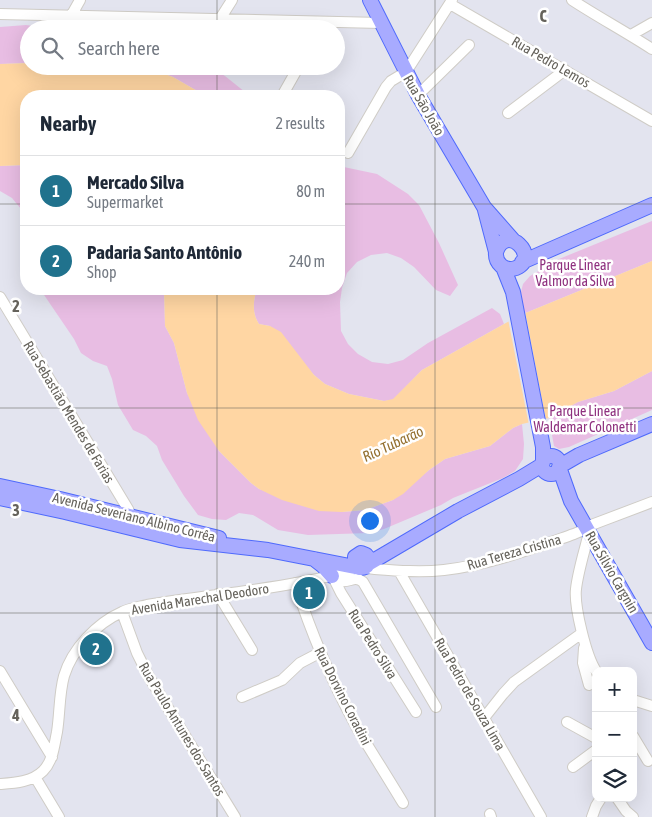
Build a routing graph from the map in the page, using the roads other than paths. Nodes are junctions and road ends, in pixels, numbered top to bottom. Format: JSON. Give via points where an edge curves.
{"nodes":[{"id":1,"x":80,"y":0,"type":"edge"},
{"id":2,"x":232,"y":0,"type":"edge"},
{"id":3,"x":370,"y":0,"type":"edge"},
{"id":4,"x":572,"y":0,"type":"edge"},
{"id":5,"x":451,"y":2,"type":"edge"},
{"id":6,"x":0,"y":14,"type":"edge"},
{"id":7,"x":71,"y":16,"type":"junction"},
{"id":8,"x":220,"y":19,"type":"junction"},
{"id":9,"x":237,"y":20,"type":"edge"},
{"id":10,"x":381,"y":23,"type":"junction"},
{"id":11,"x":652,"y":23,"type":"edge"},
{"id":12,"x":345,"y":24,"type":"edge"},
{"id":13,"x":631,"y":35,"type":"junction"},
{"id":14,"x":469,"y":45,"type":"dead end"},
{"id":15,"x":652,"y":49,"type":"edge"},
{"id":16,"x":565,"y":70,"type":"junction"},
{"id":17,"x":406,"y":72,"type":"junction"},
{"id":18,"x":294,"y":75,"type":"edge"},
{"id":19,"x":285,"y":90,"type":"edge"},
{"id":20,"x":418,"y":96,"type":"junction"},
{"id":21,"x":508,"y":113,"type":"dead end"},
{"id":22,"x":652,"y":121,"type":"edge"},
{"id":23,"x":348,"y":153,"type":"dead end"},
{"id":24,"x":652,"y":205,"type":"edge"},
{"id":25,"x":484,"y":207,"type":"junction"},
{"id":26,"x":516,"y":242,"type":"junction"},
{"id":27,"x":555,"y":248,"type":"junction"},
{"id":28,"x":496,"y":252,"type":"junction"},
{"id":29,"x":520,"y":264,"type":"junction"},
{"id":30,"x":503,"y":267,"type":"junction"},
{"id":31,"x":514,"y":296,"type":"junction"},
{"id":32,"x":0,"y":297,"type":"edge"},
{"id":33,"x":652,"y":424,"type":"edge"},
{"id":34,"x":551,"y":465,"type":"junction"},
{"id":35,"x":0,"y":486,"type":"edge"},
{"id":36,"x":0,"y":498,"type":"edge"},
{"id":37,"x":32,"y":498,"type":"junction"},
{"id":38,"x":652,"y":502,"type":"edge"},
{"id":39,"x":130,"y":522,"type":"junction"},
{"id":40,"x":587,"y":529,"type":"junction"},
{"id":41,"x":313,"y":558,"type":"junction"},
{"id":42,"x":362,"y":563,"type":"junction"},
{"id":43,"x":399,"y":571,"type":"junction"},
{"id":44,"x":332,"y":576,"type":"junction"},
{"id":45,"x":295,"y":583,"type":"junction"},
{"id":46,"x":218,"y":594,"type":"junction"},
{"id":47,"x":122,"y":612,"type":"junction"},
{"id":48,"x":582,"y":633,"type":"junction"},
{"id":49,"x":652,"y":643,"type":"edge"},
{"id":50,"x":585,"y":644,"type":"junction"},
{"id":51,"x":252,"y":650,"type":"dead end"},
{"id":52,"x":321,"y":652,"type":"junction"},
{"id":53,"x":594,"y":667,"type":"edge"},
{"id":54,"x":0,"y":671,"type":"edge"},
{"id":55,"x":588,"y":685,"type":"dead end"},
{"id":56,"x":242,"y":697,"type":"dead end"},
{"id":57,"x":637,"y":701,"type":"edge"},
{"id":58,"x":652,"y":706,"type":"edge"},
{"id":59,"x":436,"y":707,"type":"dead end"},
{"id":60,"x":416,"y":712,"type":"dead end"},
{"id":61,"x":484,"y":718,"type":"junction"},
{"id":62,"x":567,"y":722,"type":"dead end"},
{"id":63,"x":592,"y":736,"type":"edge"},
{"id":64,"x":637,"y":743,"type":"edge"},
{"id":65,"x":592,"y":753,"type":"edge"},
{"id":66,"x":52,"y":757,"type":"junction"},
{"id":67,"x":648,"y":761,"type":"dead end"},
{"id":68,"x":573,"y":767,"type":"dead end"},
{"id":69,"x":35,"y":776,"type":"junction"},
{"id":70,"x":0,"y":784,"type":"edge"},
{"id":71,"x":598,"y":802,"type":"edge"},
{"id":72,"x":620,"y":802,"type":"edge"},
{"id":73,"x":403,"y":803,"type":"dead end"},
{"id":74,"x":59,"y":817,"type":"edge"},
{"id":75,"x":235,"y":817,"type":"edge"},
{"id":76,"x":541,"y":817,"type":"edge"},
{"id":77,"x":592,"y":817,"type":"edge"},
{"id":78,"x":633,"y":817,"type":"edge"}],
"edges":[{"from":1,"to":7,"type":"street"},
{"from":2,"to":8,"type":"street"},
{"from":3,"to":10,"type":"main road","name":"Rua São João"},
{"from":4,"to":13,"type":"street"},
{"from":5,"to":16,"type":"street","name":"Rua Pedro Lemos"},
{"from":5,"to":17,"type":"street"},
{"from":6,"to":7,"type":"street"},
{"from":7,"to":8,"type":"street"},
{"from":8,"to":9,"type":"street"},
{"from":10,"to":12,"type":"street"},
{"from":10,"to":17,"type":"main road","name":"Rua São João"},
{"from":11,"to":13,"type":"street"},
{"from":13,"to":15,"type":"street"},
{"from":14,"to":20,"type":"street"},
{"from":16,"to":21,"type":"street"},
{"from":16,"to":22,"type":"street","name":"Rua Pedro Lemos"},
{"from":17,"to":20,"type":"main road","name":"Rua São João"},
{"from":17,"to":23,"type":"street","via":[[386,87]]},
{"from":18,"to":19,"type":"street"},
{"from":20,"to":25,"type":"main road","name":"Rua São João"},
{"from":24,"to":27,"type":"main road"},
{"from":25,"to":26,"type":"main road","name":"Rua São João"},
{"from":25,"to":28,"type":"main road","name":"Rua São João"},
{"from":26,"to":27,"type":"main road"},
{"from":26,"to":28,"type":"main road","via":[[504,241]]},
{"from":26,"to":29,"type":"main road","via":[[524,250]]},
{"from":27,"to":29,"type":"main road"},
{"from":28,"to":30,"type":"main road"},
{"from":29,"to":30,"type":"main road","via":[[511,269]]},
{"from":29,"to":31,"type":"main road"},
{"from":30,"to":31,"type":"main road"},
{"from":31,"to":34,"type":"main road","via":[[542,444]]},
{"from":32,"to":39,"type":"street","name":"Rua Sebastião Mendes de Farias"},
{"from":33,"to":34,"type":"main road","name":"Avenida Marechal Deodoro"},
{"from":34,"to":40,"type":"main road","name":"Rua Sílvio Cargnin"},
{"from":34,"to":42,"type":"main road","name":"Avenida Marechal Deodoro"},
{"from":35,"to":37,"type":"main road","name":"Avenida Severiano Albino Corrêa"},
{"from":36,"to":37,"type":"main road","name":"Avenida Severiano Albino Corrêa"},
{"from":37,"to":39,"type":"main road","name":"Avenida Severiano Albino Corrêa"},
{"from":38,"to":40,"type":"street","name":"Rua Tereza Cristina"},
{"from":39,"to":41,"type":"main road","name":"Avenida Severiano Albino Corrêa","via":[[189,542]]},
{"from":40,"to":43,"type":"street","name":"Rua Tereza Cristina","via":[[489,562],[425,572]]},
{"from":40,"to":48,"type":"street","via":[[576,589]]},
{"from":40,"to":49,"type":"main road","name":"Rua Sílvio Cargnin"},
{"from":41,"to":42,"type":"main road","name":"Avenida Severiano Albino Corrêa"},
{"from":41,"to":44,"type":"main road"},
{"from":42,"to":43,"type":"street","name":"Rua Tereza Cristina"},
{"from":42,"to":44,"type":"street","name":"Avenida Marechal Deodoro","via":[[350,571]]},
{"from":43,"to":61,"type":"street","name":"Rua Pedro de Souza Lima"},
{"from":44,"to":45,"type":"street","name":"Avenida Marechal Deodoro"},
{"from":44,"to":59,"type":"street","via":[[340,581],[356,579],[363,582]]},
{"from":44,"to":60,"type":"street","name":"Rua Pedro Silva"},
{"from":45,"to":46,"type":"street","name":"Avenida Marechal Deodoro"},
{"from":45,"to":52,"type":"street","name":"Rua Dorvino Coradini"},
{"from":46,"to":47,"type":"street","name":"Avenida Marechal Deodoro","via":[[147,604]]},
{"from":46,"to":51,"type":"street"},
{"from":47,"to":66,"type":"street","name":"Avenida Marechal Deodoro","via":[[98,628],[70,660],[62,687]]},
{"from":47,"to":75,"type":"street","name":"Rua Paulo Antunes dos Santos","via":[[149,677]]},
{"from":48,"to":50,"type":"street"},
{"from":48,"to":61,"type":"street","via":[[514,682]]},
{"from":50,"to":53,"type":"street"},
{"from":50,"to":55,"type":"street","via":[[583,663]]},
{"from":52,"to":56,"type":"street","via":[[282,680]]},
{"from":52,"to":73,"type":"street","name":"Rua Dorvino Coradini","via":[[358,728]]},
{"from":54,"to":66,"type":"street"},
{"from":57,"to":58,"type":"street"},
{"from":61,"to":76,"type":"street","name":"Rua Pedro de Souza Lima"},
{"from":62,"to":63,"type":"street"},
{"from":64,"to":67,"type":"street"},
{"from":65,"to":68,"type":"street"},
{"from":66,"to":69,"type":"street","via":[[42,772]]},
{"from":69,"to":70,"type":"street"},
{"from":69,"to":74,"type":"street"},
{"from":71,"to":77,"type":"street"},
{"from":72,"to":78,"type":"street"}]}
